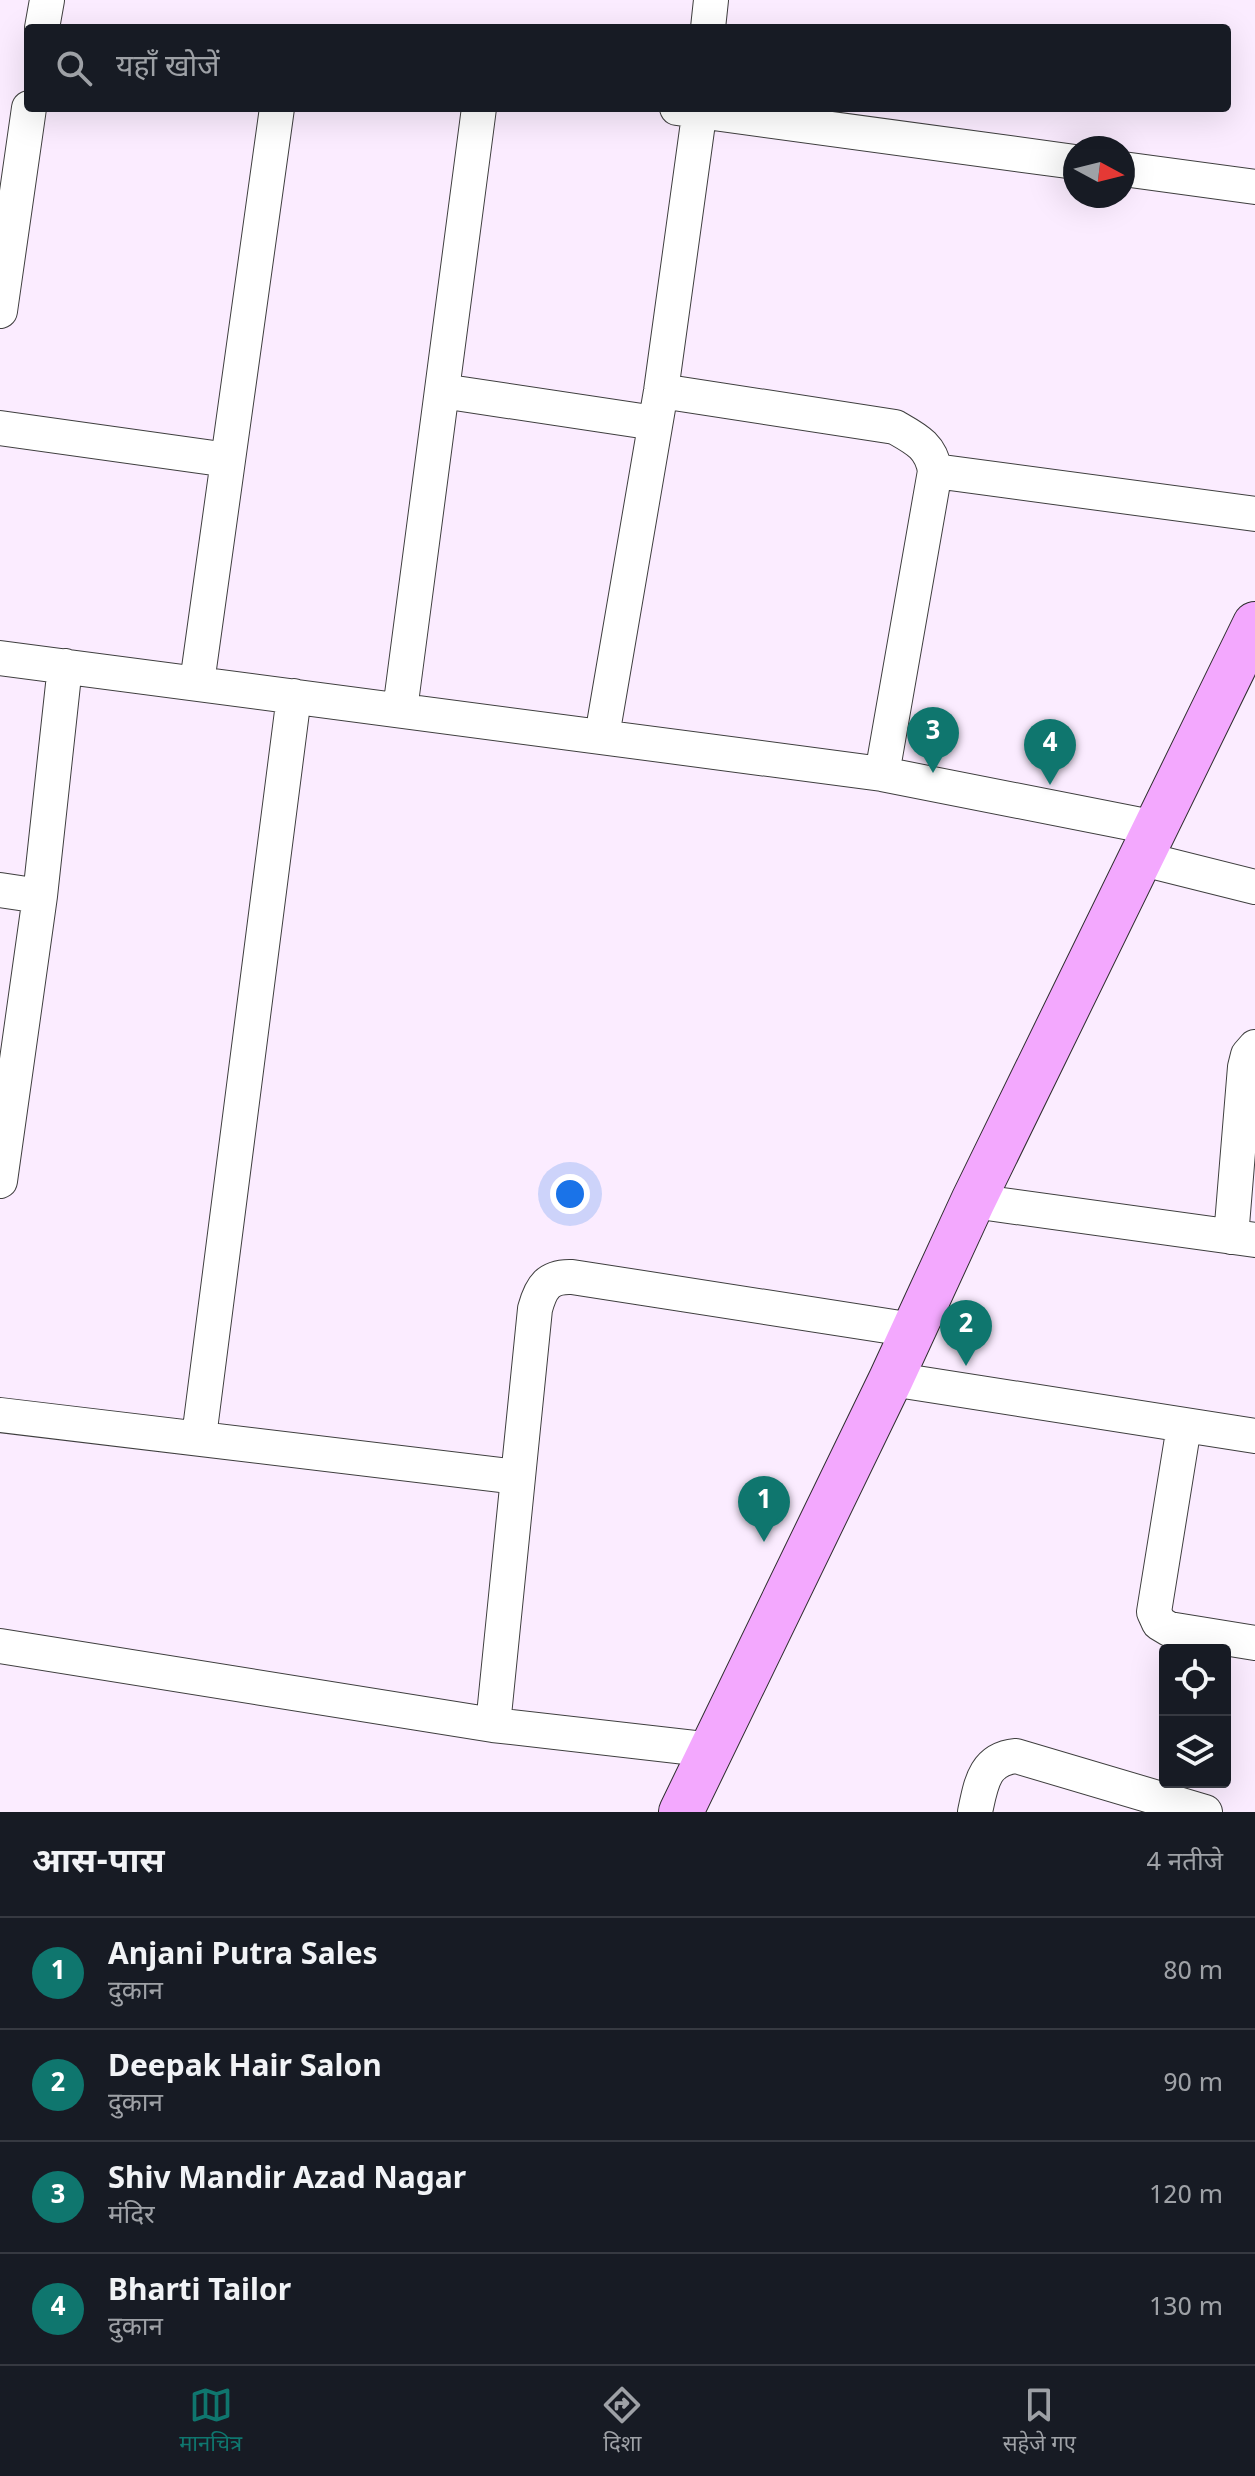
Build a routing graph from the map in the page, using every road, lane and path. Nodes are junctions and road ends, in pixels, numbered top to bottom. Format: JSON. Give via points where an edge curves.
{"nodes":[{"id":1,"x":47,"y":0,"type":"edge"},
{"id":2,"x":711,"y":0,"type":"edge"},
{"id":3,"x":43,"y":24,"type":"edge"},
{"id":4,"x":708,"y":24,"type":"edge"},
{"id":5,"x":0,"y":105,"type":"edge"},
{"id":6,"x":24,"y":107,"type":"edge"},
{"id":7,"x":28,"y":112,"type":"edge"},
{"id":8,"x":276,"y":112,"type":"edge"},
{"id":9,"x":478,"y":112,"type":"edge"},
{"id":10,"x":692,"y":112,"type":"edge"},
{"id":11,"x":714,"y":112,"type":"edge"},
{"id":12,"x":1063,"y":160,"type":"edge"},
{"id":13,"x":1135,"y":171,"type":"edge"},
{"id":14,"x":1255,"y":187,"type":"edge"},
{"id":15,"x":0,"y":311,"type":"edge"},
{"id":16,"x":442,"y":391,"type":"junction"},
{"id":17,"x":658,"y":407,"type":"junction"},
{"id":18,"x":0,"y":428,"type":"edge"},
{"id":19,"x":228,"y":460,"type":"junction"},
{"id":20,"x":935,"y":471,"type":"junction"},
{"id":21,"x":1255,"y":514,"type":"edge"},
{"id":22,"x":1255,"y":624,"type":"edge"},
{"id":23,"x":0,"y":658,"type":"edge"},
{"id":24,"x":65,"y":666,"type":"junction"},
{"id":25,"x":197,"y":683,"type":"junction"},
{"id":26,"x":294,"y":696,"type":"junction"},
{"id":27,"x":400,"y":710,"type":"junction"},
{"id":28,"x":602,"y":736,"type":"junction"},
{"id":29,"x":882,"y":774,"type":"junction"},
{"id":30,"x":1148,"y":843,"type":"junction"},
{"id":31,"x":1255,"y":887,"type":"edge"},
{"id":32,"x":0,"y":890,"type":"edge"},
{"id":33,"x":40,"y":896,"type":"junction"},
{"id":34,"x":1255,"y":1047,"type":"edge"},
{"id":35,"x":0,"y":1181,"type":"edge"},
{"id":36,"x":973,"y":1201,"type":"junction"},
{"id":37,"x":1243,"y":1239,"type":"edge"},
{"id":38,"x":913,"y":1330,"type":"junction"},
{"id":39,"x":891,"y":1379,"type":"junction"},
{"id":40,"x":0,"y":1415,"type":"edge"},
{"id":41,"x":1184,"y":1426,"type":"junction"},
{"id":42,"x":1255,"y":1436,"type":"edge"},
{"id":43,"x":199,"y":1437,"type":"junction"},
{"id":44,"x":518,"y":1477,"type":"junction"},
{"id":45,"x":1255,"y":1643,"type":"edge"},
{"id":46,"x":0,"y":1646,"type":"edge"},
{"id":47,"x":493,"y":1725,"type":"junction"},
{"id":48,"x":712,"y":1750,"type":"junction"},
{"id":49,"x":681,"y":1812,"type":"edge"},
{"id":50,"x":975,"y":1812,"type":"edge"},
{"id":51,"x":1205,"y":1812,"type":"edge"}],
"edges":[{"from":1,"to":3,"type":"street"},
{"from":2,"to":4,"type":"street"},
{"from":5,"to":6,"type":"street"},
{"from":7,"to":15,"type":"street"},
{"from":8,"to":19,"type":"street"},
{"from":9,"to":16,"type":"street"},
{"from":10,"to":17,"type":"street"},
{"from":11,"to":12,"type":"street"},
{"from":13,"to":14,"type":"street"},
{"from":16,"to":17,"type":"street"},
{"from":16,"to":27,"type":"street"},
{"from":17,"to":20,"type":"street","via":[[895,427],[922,442]]},
{"from":17,"to":28,"type":"street"},
{"from":18,"to":19,"type":"street"},
{"from":19,"to":25,"type":"street"},
{"from":20,"to":21,"type":"street"},
{"from":20,"to":29,"type":"street"},
{"from":22,"to":30,"type":"street"},
{"from":23,"to":24,"type":"street"},
{"from":24,"to":25,"type":"street"},
{"from":24,"to":33,"type":"street"},
{"from":25,"to":26,"type":"street"},
{"from":26,"to":27,"type":"street"},
{"from":26,"to":43,"type":"street"},
{"from":27,"to":28,"type":"street"},
{"from":28,"to":29,"type":"street"},
{"from":29,"to":30,"type":"street"},
{"from":30,"to":31,"type":"street"},
{"from":30,"to":36,"type":"street"},
{"from":32,"to":33,"type":"street"},
{"from":33,"to":35,"type":"street"},
{"from":34,"to":37,"type":"street","via":[[1245,1067]]},
{"from":36,"to":37,"type":"street"},
{"from":36,"to":38,"type":"street"},
{"from":38,"to":39,"type":"street"},
{"from":38,"to":44,"type":"street","via":[[558,1276],[540,1292],[535,1309]]},
{"from":39,"to":41,"type":"street"},
{"from":39,"to":48,"type":"street"},
{"from":40,"to":43,"type":"street"},
{"from":41,"to":42,"type":"street"},
{"from":41,"to":45,"type":"street","via":[[1154,1612],[1169,1629]]},
{"from":43,"to":44,"type":"street"},
{"from":44,"to":47,"type":"street"},
{"from":46,"to":47,"type":"street"},
{"from":47,"to":48,"type":"street"},
{"from":48,"to":49,"type":"street"},
{"from":50,"to":51,"type":"street","via":[[987,1768],[1000,1758],[1016,1756]]}]}
